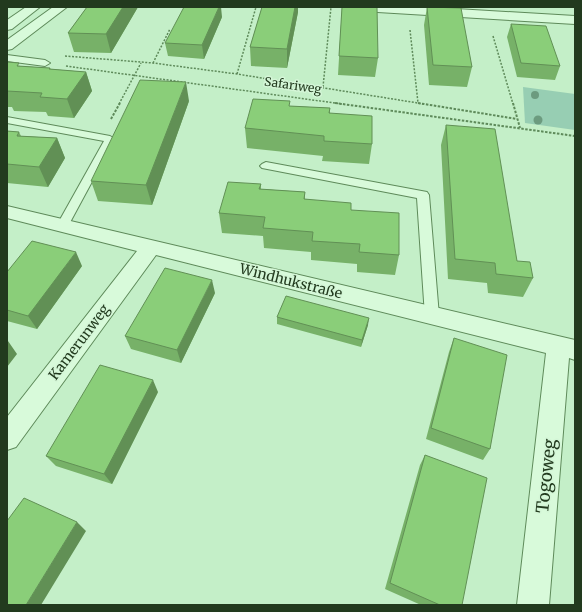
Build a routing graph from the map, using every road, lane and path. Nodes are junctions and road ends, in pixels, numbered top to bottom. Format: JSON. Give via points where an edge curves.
{"nodes":[{"id":1,"x":34,"y":7,"type":"edge"},
{"id":2,"x":61,"y":7,"type":"edge"},
{"id":3,"x":256,"y":7,"type":"edge"},
{"id":4,"x":331,"y":7,"type":"edge"},
{"id":5,"x":361,"y":7,"type":"edge"},
{"id":6,"x":388,"y":8,"type":"edge"},
{"id":7,"x":408,"y":10,"type":"junction"},
{"id":8,"x":486,"y":14,"type":"junction"},
{"id":9,"x":575,"y":20,"type":"edge"},
{"id":10,"x":7,"y":26,"type":"edge"},
{"id":11,"x":170,"y":29,"type":"dead end"},
{"id":12,"x":7,"y":46,"type":"edge"},
{"id":13,"x":60,"y":56,"type":"dead end"},
{"id":14,"x":7,"y":58,"type":"edge"},
{"id":15,"x":45,"y":63,"type":"joint"},
{"id":16,"x":142,"y":63,"type":"junction"},
{"id":17,"x":153,"y":63,"type":"junction"},
{"id":18,"x":237,"y":74,"type":"junction"},
{"id":19,"x":136,"y":76,"type":"junction"},
{"id":20,"x":323,"y":86,"type":"junction"},
{"id":21,"x":418,"y":103,"type":"junction"},
{"id":22,"x":517,"y":119,"type":"junction"},
{"id":23,"x":7,"y":120,"type":"edge"},
{"id":24,"x":520,"y":128,"type":"junction"},
{"id":25,"x":575,"y":136,"type":"edge"},
{"id":26,"x":101,"y":137,"type":"junction"},
{"id":27,"x":266,"y":166,"type":"dead end"},
{"id":28,"x":7,"y":212,"type":"edge"},
{"id":29,"x":63,"y":225,"type":"junction"},
{"id":30,"x":151,"y":247,"type":"junction"},
{"id":31,"x":432,"y":316,"type":"junction"},
{"id":32,"x":567,"y":348,"type":"edge"},
{"id":33,"x":7,"y":438,"type":"edge"},
{"id":34,"x":533,"y":605,"type":"edge"}],
"edges":[{"from":1,"to":10,"type":"street"},
{"from":2,"to":12,"type":"street"},
{"from":3,"to":18,"type":"path"},
{"from":4,"to":20,"type":"path"},
{"from":5,"to":6,"type":"street"},
{"from":6,"to":7,"type":"street"},
{"from":7,"to":8,"type":"street"},
{"from":7,"to":21,"type":"path"},
{"from":8,"to":9,"type":"street"},
{"from":8,"to":22,"type":"path"},
{"from":11,"to":17,"type":"path"},
{"from":13,"to":16,"type":"path","name":"Safariweg"},
{"from":14,"to":15,"type":"lane"},
{"from":15,"to":19,"type":"path","name":"Safariweg"},
{"from":16,"to":17,"type":"path","name":"Safariweg"},
{"from":16,"to":19,"type":"path"},
{"from":17,"to":18,"type":"path","name":"Safariweg"},
{"from":18,"to":20,"type":"path","name":"Safariweg"},
{"from":19,"to":24,"type":"path","name":"Safariweg"},
{"from":19,"to":26,"type":"path"},
{"from":20,"to":21,"type":"path","name":"Safariweg"},
{"from":21,"to":22,"type":"path","name":"Safariweg"},
{"from":22,"to":24,"type":"path"},
{"from":23,"to":26,"type":"lane"},
{"from":24,"to":25,"type":"path","name":"Safariweg"},
{"from":26,"to":29,"type":"lane","via":[[110,139]]},
{"from":27,"to":31,"type":"lane","via":[[424,196]]},
{"from":28,"to":29,"type":"street","name":"Windhukstraße"},
{"from":29,"to":30,"type":"street","name":"Windhukstraße"},
{"from":30,"to":31,"type":"street","name":"Windhukstraße"},
{"from":30,"to":33,"type":"street","name":"Kamerunweg"},
{"from":31,"to":32,"type":"street","name":"Windhukstraße"},
{"from":32,"to":34,"type":"street","name":"Togoweg"}]}
